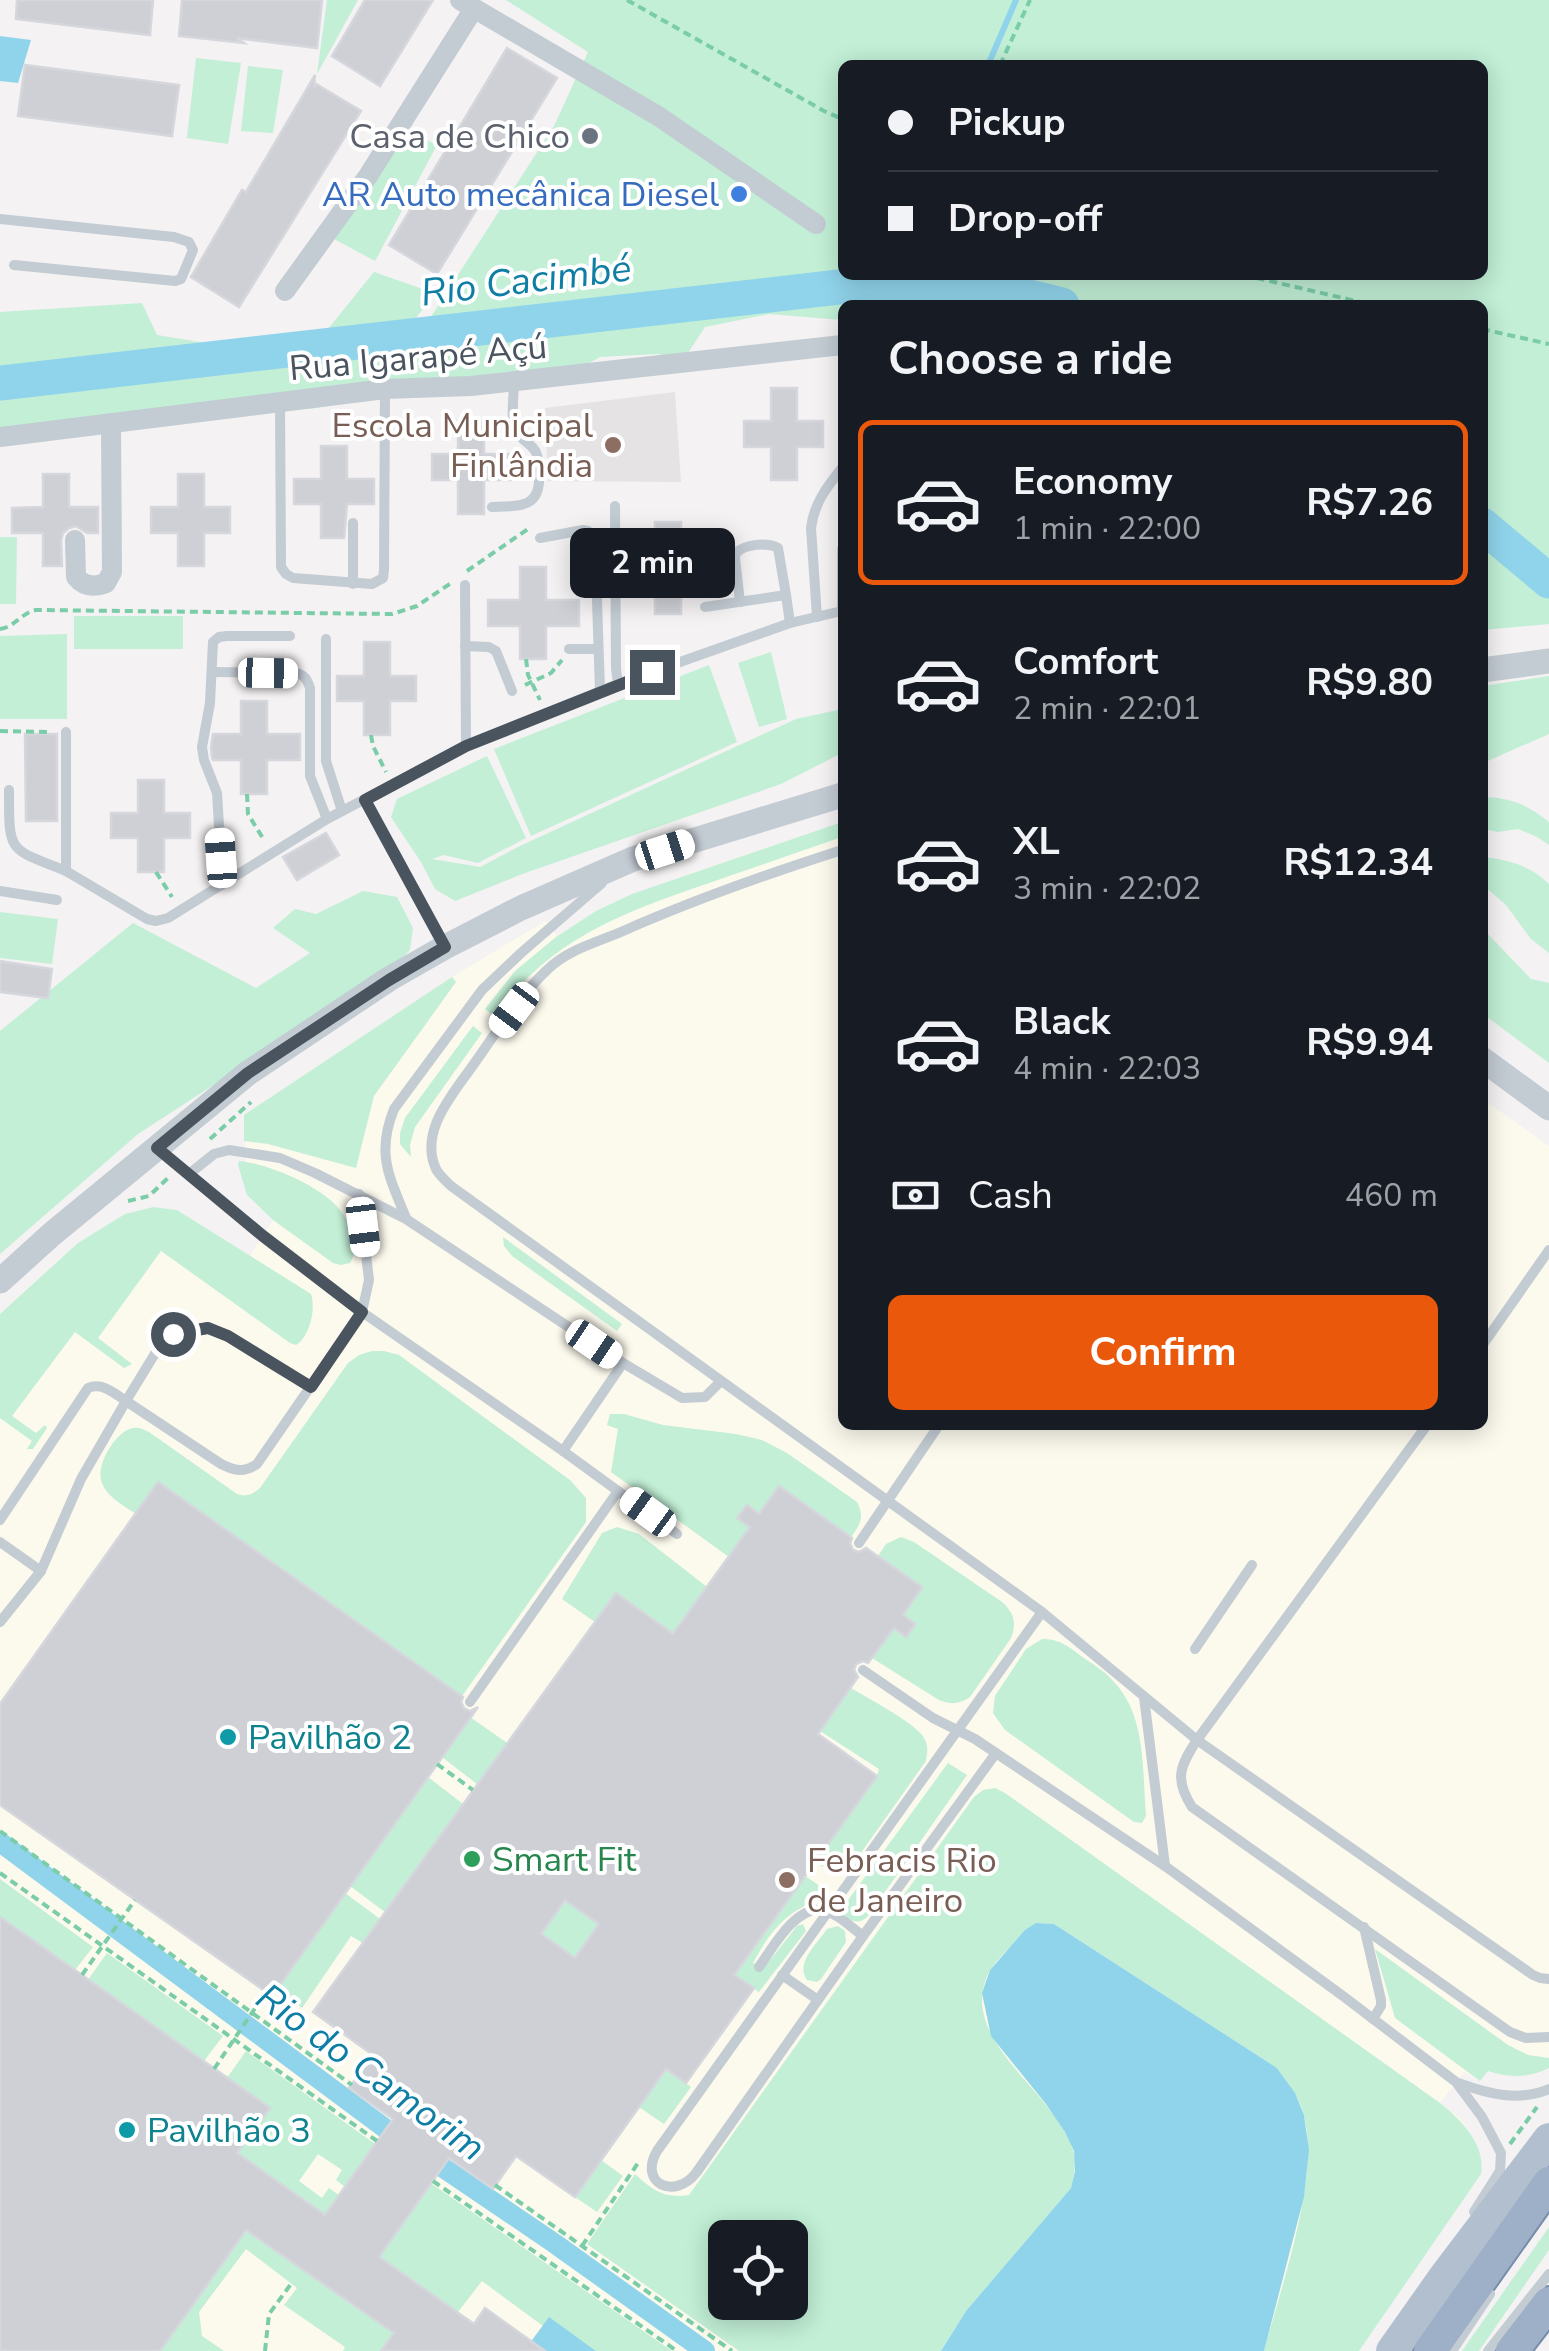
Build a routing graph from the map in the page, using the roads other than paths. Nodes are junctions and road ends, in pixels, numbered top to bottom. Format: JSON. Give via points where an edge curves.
{"nodes":[{"id":1,"x":467,"y":5,"type":"edge"},
{"id":2,"x":0,"y":219,"type":"edge"},
{"id":3,"x":816,"y":224,"type":"dead end"},
{"id":4,"x":14,"y":265,"type":"dead end"},
{"id":5,"x":285,"y":291,"type":"dead end"},
{"id":6,"x":838,"y":345,"type":"edge"},
{"id":7,"x":514,"y":382,"type":"junction"},
{"id":8,"x":385,"y":389,"type":"junction"},
{"id":9,"x":280,"y":403,"type":"junction"},
{"id":10,"x":112,"y":424,"type":"junction"},
{"id":11,"x":0,"y":437,"type":"edge"},
{"id":12,"x":838,"y":473,"type":"edge"},
{"id":13,"x":615,"y":506,"type":"dead end"},
{"id":14,"x":492,"y":507,"type":"dead end"},
{"id":15,"x":353,"y":523,"type":"dead end"},
{"id":16,"x":540,"y":538,"type":"dead end"},
{"id":17,"x":75,"y":540,"type":"dead end"},
{"id":18,"x":353,"y":584,"type":"junction"},
{"id":19,"x":466,"y":585,"type":"dead end"},
{"id":20,"x":786,"y":595,"type":"junction"},
{"id":21,"x":740,"y":602,"type":"junction"},
{"id":22,"x":705,"y":607,"type":"dead end"},
{"id":23,"x":838,"y":610,"type":"edge"},
{"id":24,"x":817,"y":617,"type":"junction"},
{"id":25,"x":790,"y":623,"type":"junction"},
{"id":26,"x":290,"y":636,"type":"dead end"},
{"id":27,"x":326,"y":639,"type":"dead end"},
{"id":28,"x":465,"y":646,"type":"junction"},
{"id":29,"x":598,"y":649,"type":"junction"},
{"id":30,"x":570,"y":650,"type":"road end"},
{"id":31,"x":1549,"y":661,"type":"edge"},
{"id":32,"x":1488,"y":669,"type":"edge"},
{"id":33,"x":212,"y":672,"type":"junction"},
{"id":34,"x":618,"y":684,"type":"junction"},
{"id":35,"x":600,"y":691,"type":"junction"},
{"id":36,"x":512,"y":692,"type":"road end"},
{"id":37,"x":66,"y":732,"type":"road end"},
{"id":38,"x":466,"y":746,"type":"junction"},
{"id":39,"x":9,"y":790,"type":"dead end"},
{"id":40,"x":838,"y":796,"type":"edge"},
{"id":41,"x":365,"y":800,"type":"junction"},
{"id":42,"x":342,"y":811,"type":"junction"},
{"id":43,"x":327,"y":819,"type":"junction"},
{"id":44,"x":838,"y":851,"type":"edge"},
{"id":45,"x":632,"y":860,"type":"junction"},
{"id":46,"x":66,"y":871,"type":"junction"},
{"id":47,"x":230,"y":878,"type":"junction"},
{"id":48,"x":0,"y":891,"type":"edge"},
{"id":49,"x":57,"y":900,"type":"dead end"},
{"id":50,"x":445,"y":947,"type":"junction"},
{"id":51,"x":1488,"y":1063,"type":"edge"},
{"id":52,"x":1549,"y":1108,"type":"edge"},
{"id":53,"x":157,"y":1148,"type":"junction"},
{"id":54,"x":185,"y":1170,"type":"junction"},
{"id":55,"x":359,"y":1194,"type":"junction"},
{"id":56,"x":406,"y":1219,"type":"junction"},
{"id":57,"x":1549,"y":1250,"type":"edge"},
{"id":58,"x":0,"y":1281,"type":"edge"},
{"id":59,"x":362,"y":1312,"type":"junction"},
{"id":60,"x":1488,"y":1337,"type":"edge"},
{"id":61,"x":623,"y":1363,"type":"junction"},
{"id":62,"x":720,"y":1382,"type":"junction"},
{"id":63,"x":311,"y":1387,"type":"junction"},
{"id":64,"x":126,"y":1401,"type":"junction"},
{"id":65,"x":936,"y":1430,"type":"edge"},
{"id":66,"x":1423,"y":1430,"type":"edge"},
{"id":67,"x":563,"y":1450,"type":"junction"},
{"id":68,"x":618,"y":1491,"type":"junction"},
{"id":69,"x":887,"y":1502,"type":"junction"},
{"id":70,"x":0,"y":1520,"type":"edge"},
{"id":71,"x":677,"y":1534,"type":"dead end"},
{"id":72,"x":0,"y":1542,"type":"edge"},
{"id":73,"x":859,"y":1542,"type":"dead end"},
{"id":74,"x":1252,"y":1565,"type":"dead end"},
{"id":75,"x":41,"y":1570,"type":"junction"},
{"id":76,"x":1042,"y":1612,"type":"junction"},
{"id":77,"x":0,"y":1622,"type":"edge"},
{"id":78,"x":1194,"y":1650,"type":"dead end"},
{"id":79,"x":863,"y":1670,"type":"dead end"},
{"id":80,"x":1144,"y":1697,"type":"junction"},
{"id":81,"x":470,"y":1702,"type":"dead end"},
{"id":82,"x":958,"y":1730,"type":"junction"},
{"id":83,"x":1197,"y":1740,"type":"junction"},
{"id":84,"x":996,"y":1752,"type":"junction"},
{"id":85,"x":1165,"y":1866,"type":"junction"},
{"id":86,"x":828,"y":1912,"type":"junction"},
{"id":87,"x":1364,"y":1927,"type":"junction"},
{"id":88,"x":863,"y":1936,"type":"junction"},
{"id":89,"x":759,"y":1967,"type":"dead end"},
{"id":90,"x":782,"y":1974,"type":"junction"},
{"id":91,"x":1549,"y":1979,"type":"edge"},
{"id":92,"x":818,"y":2000,"type":"junction"},
{"id":93,"x":1373,"y":2020,"type":"junction"},
{"id":94,"x":1549,"y":2037,"type":"edge"},
{"id":95,"x":1456,"y":2082,"type":"junction"},
{"id":96,"x":1549,"y":2089,"type":"edge"},
{"id":97,"x":1549,"y":2139,"type":"edge"},
{"id":98,"x":1549,"y":2182,"type":"edge"},
{"id":99,"x":1470,"y":2218,"type":"dead end"},
{"id":100,"x":1464,"y":2232,"type":"dead end"},
{"id":101,"x":1549,"y":2274,"type":"edge"},
{"id":102,"x":1445,"y":2276,"type":"junction"},
{"id":103,"x":1495,"y":2287,"type":"dead end"},
{"id":104,"x":1549,"y":2304,"type":"edge"},
{"id":105,"x":1392,"y":2351,"type":"edge"},
{"id":106,"x":1430,"y":2351,"type":"edge"},
{"id":107,"x":1452,"y":2351,"type":"edge"},
{"id":108,"x":1488,"y":2351,"type":"edge"},
{"id":109,"x":1512,"y":2351,"type":"edge"}],
"edges":[{"from":1,"to":3,"type":"street","via":[[658,116]]},
{"from":1,"to":5,"type":"street","via":[[368,176]]},
{"from":2,"to":4,"type":"lane","via":[[174,238],[193,250],[175,281]]},
{"from":6,"to":7,"type":"street","name":"Rua Igarapé Açú"},
{"from":7,"to":8,"type":"street","name":"Rua Igarapé Açú"},
{"from":7,"to":14,"type":"lane","via":[[514,426],[537,454],[540,486],[529,503]]},
{"from":8,"to":9,"type":"street","name":"Rua Igarapé Açú"},
{"from":8,"to":18,"type":"lane","via":[[383,578]]},
{"from":9,"to":10,"type":"street","name":"Rua Igarapé Açú"},
{"from":9,"to":18,"type":"lane","via":[[281,567],[293,578]]},
{"from":10,"to":11,"type":"street","name":"Rua Igarapé Açú"},
{"from":10,"to":17,"type":"street","via":[[112,572],[106,583],[86,585],[76,577]]},
{"from":12,"to":24,"type":"lane","via":[[813,514]]},
{"from":13,"to":34,"type":"lane"},
{"from":15,"to":18,"type":"lane"},
{"from":16,"to":29,"type":"lane","via":[[583,530],[595,539]]},
{"from":19,"to":28,"type":"lane"},
{"from":20,"to":21,"type":"lane"},
{"from":20,"to":21,"type":"lane","via":[[778,548],[743,547],[735,558]]},
{"from":20,"to":25,"type":"lane"},
{"from":21,"to":22,"type":"lane"},
{"from":23,"to":24,"type":"lane"},
{"from":24,"to":25,"type":"lane"},
{"from":25,"to":34,"type":"lane"},
{"from":26,"to":33,"type":"lane","via":[[219,638],[213,642]]},
{"from":27,"to":42,"type":"lane","via":[[326,761]]},
{"from":28,"to":36,"type":"lane","via":[[496,651]]},
{"from":28,"to":38,"type":"lane"},
{"from":29,"to":30,"type":"lane"},
{"from":29,"to":35,"type":"lane"},
{"from":31,"to":32,"type":"street"},
{"from":33,"to":43,"type":"lane","via":[[296,673],[307,680],[310,776]]},
{"from":33,"to":47,"type":"lane","via":[[202,747],[217,793],[221,858]]},
{"from":34,"to":35,"type":"lane"},
{"from":35,"to":38,"type":"lane"},
{"from":37,"to":46,"type":"lane"},
{"from":38,"to":41,"type":"lane"},
{"from":39,"to":46,"type":"lane","via":[[13,844]]},
{"from":40,"to":45,"type":"street"},
{"from":41,"to":42,"type":"lane"},
{"from":41,"to":50,"type":"lane"},
{"from":42,"to":43,"type":"lane"},
{"from":43,"to":47,"type":"lane"},
{"from":44,"to":62,"type":"lane","via":[[571,952],[530,988],[436,1121],[436,1170],[451,1186]]},
{"from":45,"to":50,"type":"street"},
{"from":45,"to":56,"type":"lane","via":[[482,990],[404,1093],[385,1131],[385,1152]]},
{"from":46,"to":47,"type":"lane","via":[[156,921]]},
{"from":48,"to":49,"type":"lane"},
{"from":50,"to":53,"type":"street","via":[[248,1073]]},
{"from":51,"to":52,"type":"street"},
{"from":53,"to":54,"type":"lane"},
{"from":53,"to":58,"type":"street"},
{"from":54,"to":55,"type":"lane","via":[[214,1154],[244,1151],[280,1158]]},
{"from":54,"to":59,"type":"lane"},
{"from":55,"to":56,"type":"lane"},
{"from":55,"to":59,"type":"lane","via":[[369,1280]]},
{"from":56,"to":61,"type":"lane"},
{"from":57,"to":60,"type":"lane"},
{"from":59,"to":63,"type":"lane"},
{"from":59,"to":67,"type":"lane"},
{"from":61,"to":62,"type":"lane","via":[[682,1398],[705,1397]]},
{"from":61,"to":67,"type":"lane"},
{"from":62,"to":69,"type":"lane"},
{"from":63,"to":64,"type":"lane","via":[[208,1328],[173,1334],[158,1346]]},
{"from":63,"to":64,"type":"lane","via":[[247,1471],[221,1464]]},
{"from":64,"to":70,"type":"lane","via":[[103,1387],[88,1388]]},
{"from":64,"to":75,"type":"lane","via":[[81,1478]]},
{"from":65,"to":69,"type":"lane"},
{"from":66,"to":83,"type":"lane"},
{"from":67,"to":68,"type":"lane"},
{"from":68,"to":71,"type":"lane"},
{"from":68,"to":81,"type":"lane"},
{"from":69,"to":73,"type":"lane"},
{"from":69,"to":76,"type":"lane"},
{"from":72,"to":75,"type":"lane"},
{"from":74,"to":78,"type":"lane"},
{"from":75,"to":77,"type":"lane"},
{"from":76,"to":80,"type":"lane"},
{"from":76,"to":82,"type":"lane"},
{"from":79,"to":82,"type":"lane"},
{"from":80,"to":83,"type":"lane"},
{"from":80,"to":85,"type":"lane"},
{"from":82,"to":84,"type":"lane"},
{"from":82,"to":86,"type":"lane"},
{"from":83,"to":87,"type":"lane","via":[[1180,1773],[1192,1807]]},
{"from":83,"to":91,"type":"lane"},
{"from":84,"to":85,"type":"lane"},
{"from":84,"to":88,"type":"lane"},
{"from":85,"to":93,"type":"lane"},
{"from":86,"to":88,"type":"lane"},
{"from":86,"to":89,"type":"lane","via":[[814,1910],[791,1923]]},
{"from":86,"to":90,"type":"lane"},
{"from":87,"to":93,"type":"lane","via":[[1381,2000]]},
{"from":87,"to":94,"type":"lane","via":[[1510,2032]]},
{"from":88,"to":92,"type":"lane"},
{"from":90,"to":92,"type":"lane"},
{"from":90,"to":92,"type":"lane","via":[[650,2163],[659,2184],[670,2188],[690,2181]]},
{"from":93,"to":95,"type":"lane"},
{"from":95,"to":96,"type":"lane","via":[[1508,2096]]},
{"from":95,"to":99,"type":"lane","via":[[1502,2161]]},
{"from":97,"to":102,"type":"main road"},
{"from":98,"to":106,"type":"highway"},
{"from":100,"to":102,"type":"lane"},
{"from":101,"to":108,"type":"lane"},
{"from":102,"to":105,"type":"main road"},
{"from":103,"to":107,"type":"lane"},
{"from":104,"to":109,"type":"highway"}]}
